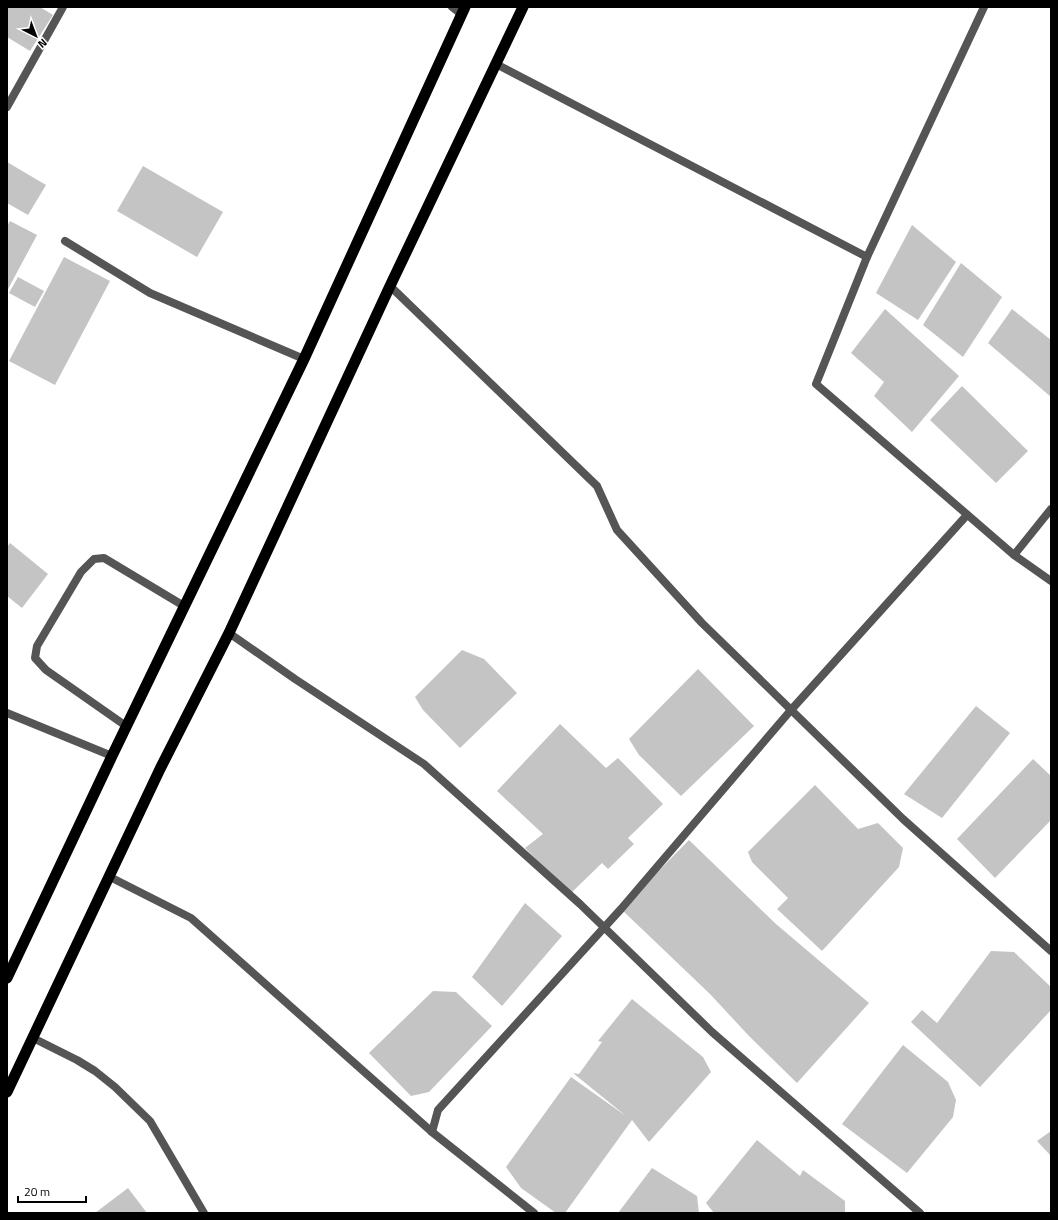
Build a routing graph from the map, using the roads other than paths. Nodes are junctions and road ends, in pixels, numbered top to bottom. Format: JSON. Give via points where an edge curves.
{"nodes":[{"id":1,"x":63,"y":7,"type":"edge"},
{"id":2,"x":452,"y":7,"type":"edge"},
{"id":3,"x":523,"y":7,"type":"edge"},
{"id":4,"x":984,"y":7,"type":"edge"},
{"id":5,"x":463,"y":11,"type":"edge"},
{"id":6,"x":496,"y":64,"type":"junction"},
{"id":7,"x":7,"y":107,"type":"edge"},
{"id":8,"x":65,"y":240,"type":"dead end"},
{"id":9,"x":867,"y":257,"type":"junction"},
{"id":10,"x":390,"y":286,"type":"junction"},
{"id":11,"x":304,"y":359,"type":"junction"},
{"id":12,"x":1051,"y":508,"type":"edge"},
{"id":13,"x":968,"y":515,"type":"junction"},
{"id":14,"x":1014,"y":555,"type":"junction"},
{"id":15,"x":1051,"y":581,"type":"edge"},
{"id":16,"x":184,"y":606,"type":"junction"},
{"id":17,"x":229,"y":633,"type":"junction"},
{"id":18,"x":792,"y":710,"type":"junction"},
{"id":19,"x":7,"y":713,"type":"edge"},
{"id":20,"x":126,"y":726,"type":"junction"},
{"id":21,"x":112,"y":756,"type":"junction"},
{"id":22,"x":110,"y":877,"type":"junction"},
{"id":23,"x":604,"y":927,"type":"junction"},
{"id":24,"x":1051,"y":951,"type":"edge"},
{"id":25,"x":7,"y":978,"type":"edge"},
{"id":26,"x":32,"y":1038,"type":"junction"},
{"id":27,"x":7,"y":1092,"type":"edge"},
{"id":28,"x":432,"y":1132,"type":"junction"},
{"id":29,"x":204,"y":1213,"type":"edge"},
{"id":30,"x":534,"y":1213,"type":"edge"},
{"id":31,"x":920,"y":1213,"type":"edge"}],
"edges":[{"from":1,"to":7,"type":"street"},
{"from":2,"to":5,"type":"street"},
{"from":3,"to":6,"type":"highway"},
{"from":4,"to":9,"type":"street"},
{"from":5,"to":11,"type":"highway"},
{"from":6,"to":9,"type":"street"},
{"from":6,"to":10,"type":"highway"},
{"from":8,"to":11,"type":"street","via":[[150,293]]},
{"from":9,"to":13,"type":"street","via":[[816,384]]},
{"from":10,"to":17,"type":"highway"},
{"from":10,"to":18,"type":"street","via":[[597,486],[617,530],[702,623]]},
{"from":11,"to":16,"type":"highway"},
{"from":12,"to":14,"type":"street"},
{"from":13,"to":14,"type":"street"},
{"from":13,"to":18,"type":"street"},
{"from":14,"to":15,"type":"street"},
{"from":16,"to":20,"type":"highway"},
{"from":16,"to":20,"type":"street","via":[[104,558],[94,559],[81,572],[37,646],[36,658],[46,670]]},
{"from":17,"to":22,"type":"highway","via":[[160,769]]},
{"from":17,"to":23,"type":"street","via":[[424,764]]},
{"from":18,"to":23,"type":"street"},
{"from":18,"to":24,"type":"street","via":[[903,819]]},
{"from":19,"to":21,"type":"street"},
{"from":20,"to":21,"type":"highway"},
{"from":21,"to":25,"type":"highway"},
{"from":22,"to":26,"type":"highway"},
{"from":22,"to":28,"type":"street","via":[[191,918]]},
{"from":23,"to":28,"type":"street","via":[[438,1110]]},
{"from":23,"to":31,"type":"street","via":[[712,1032]]},
{"from":26,"to":27,"type":"highway"},
{"from":26,"to":29,"type":"street","via":[[95,1071],[150,1121]]},
{"from":28,"to":30,"type":"street"}]}
